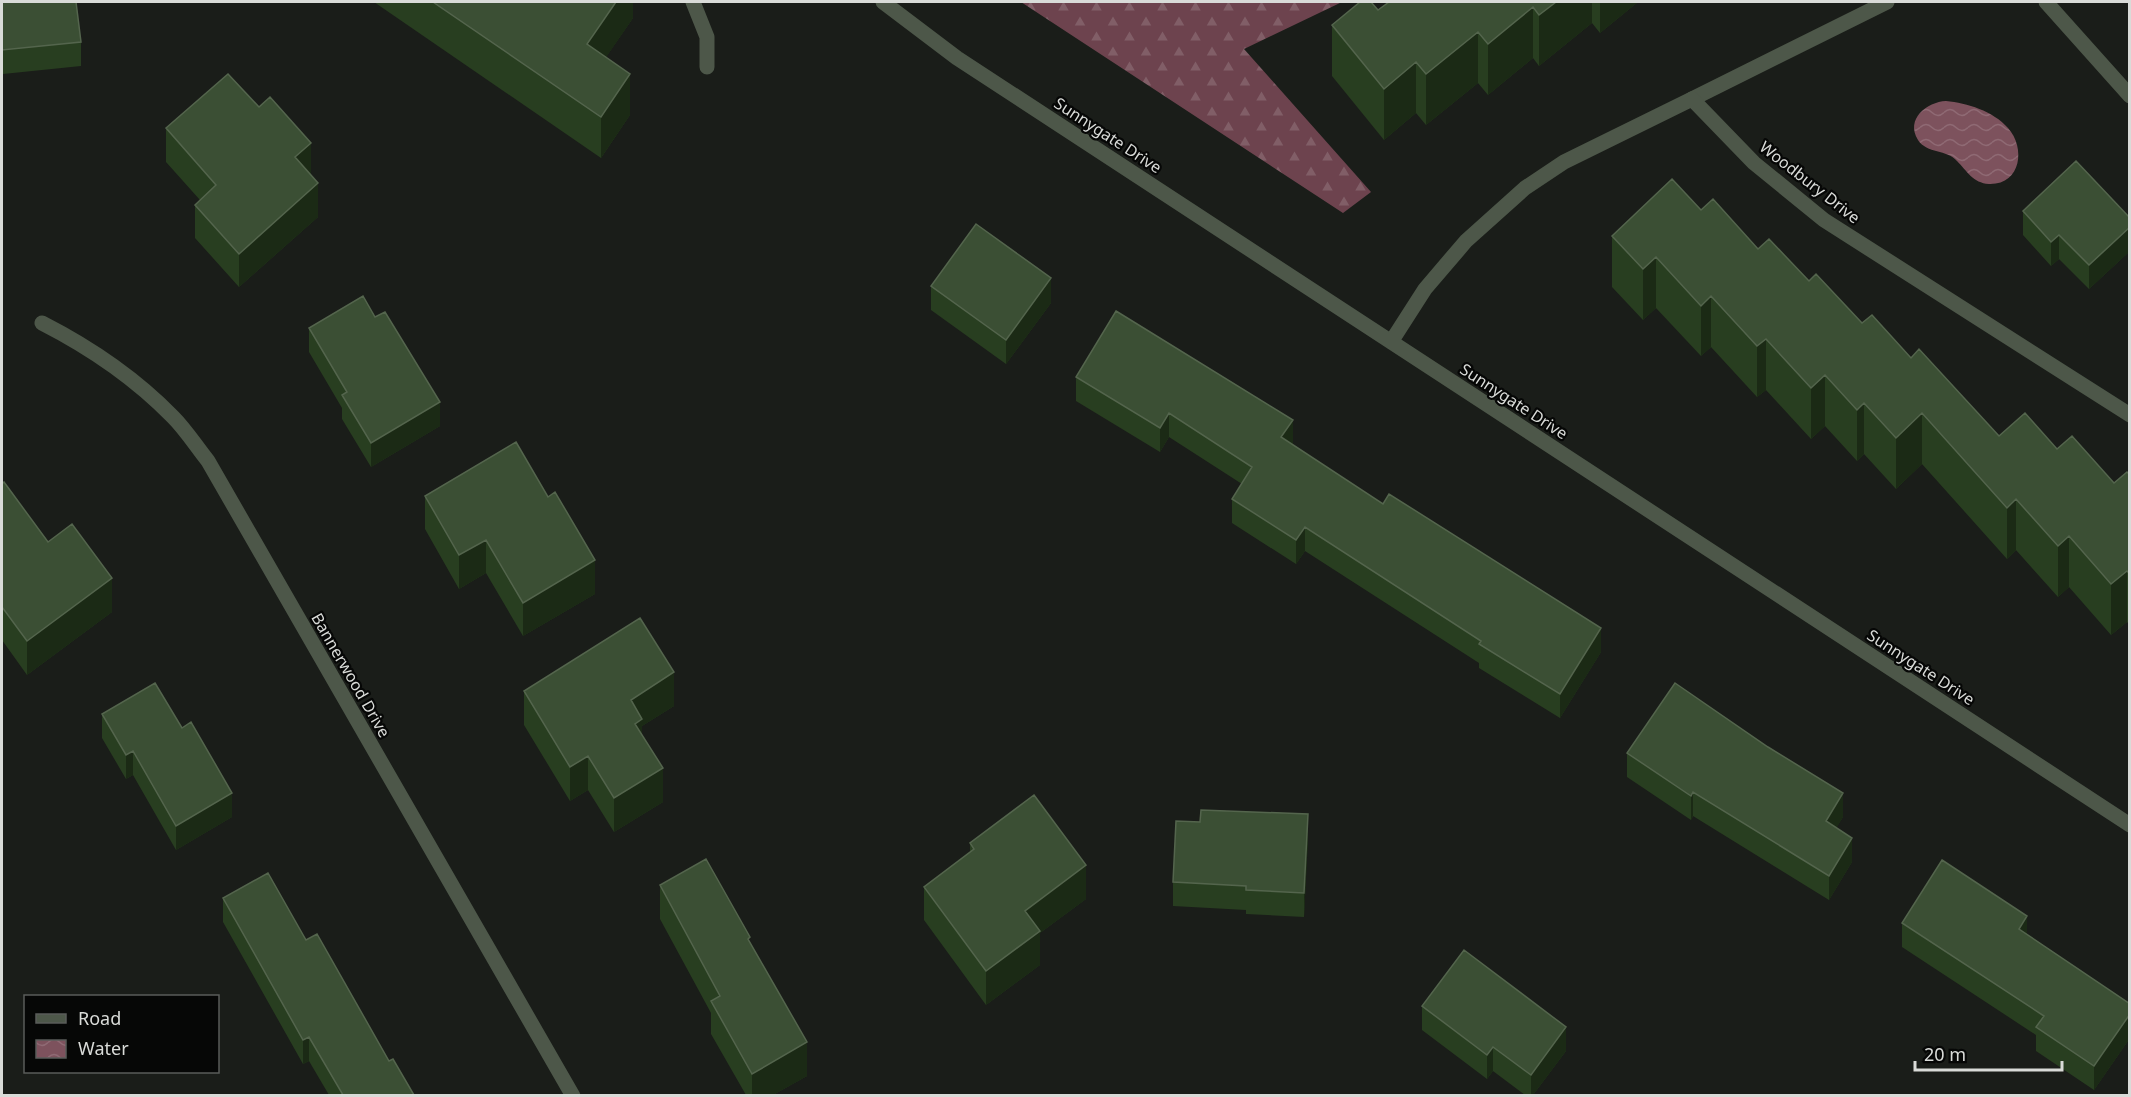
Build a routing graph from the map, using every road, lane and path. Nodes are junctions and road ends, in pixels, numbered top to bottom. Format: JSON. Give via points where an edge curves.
{"nodes":[{"id":1,"x":693,"y":2,"type":"edge"},
{"id":2,"x":883,"y":2,"type":"edge"},
{"id":3,"x":1887,"y":2,"type":"edge"},
{"id":4,"x":2046,"y":2,"type":"edge"},
{"id":5,"x":707,"y":67,"type":"dead end"},
{"id":6,"x":2130,"y":96,"type":"edge"},
{"id":7,"x":1692,"y":99,"type":"junction"},
{"id":8,"x":42,"y":323,"type":"dead end"},
{"id":9,"x":1391,"y":342,"type":"junction"},
{"id":10,"x":2130,"y":415,"type":"edge"},
{"id":11,"x":2130,"y":825,"type":"edge"},
{"id":12,"x":573,"y":1095,"type":"edge"}],
"edges":[{"from":1,"to":5,"type":"street","via":[[707,37]]},
{"from":2,"to":9,"type":"street","name":"Sunnygate Drive","via":[[957,58]]},
{"from":3,"to":7,"type":"street"},
{"from":4,"to":6,"type":"street"},
{"from":7,"to":9,"type":"street","via":[[1564,162],[1525,188],[1466,241],[1425,290]]},
{"from":7,"to":10,"type":"street","name":"Woodbury Drive","via":[[1754,163],[1824,220]]},
{"from":8,"to":12,"type":"street","name":"Bannerwood Drive","via":[[124,372],[174,418],[208,461]]},
{"from":9,"to":11,"type":"street","name":"Sunnygate Drive"}]}
